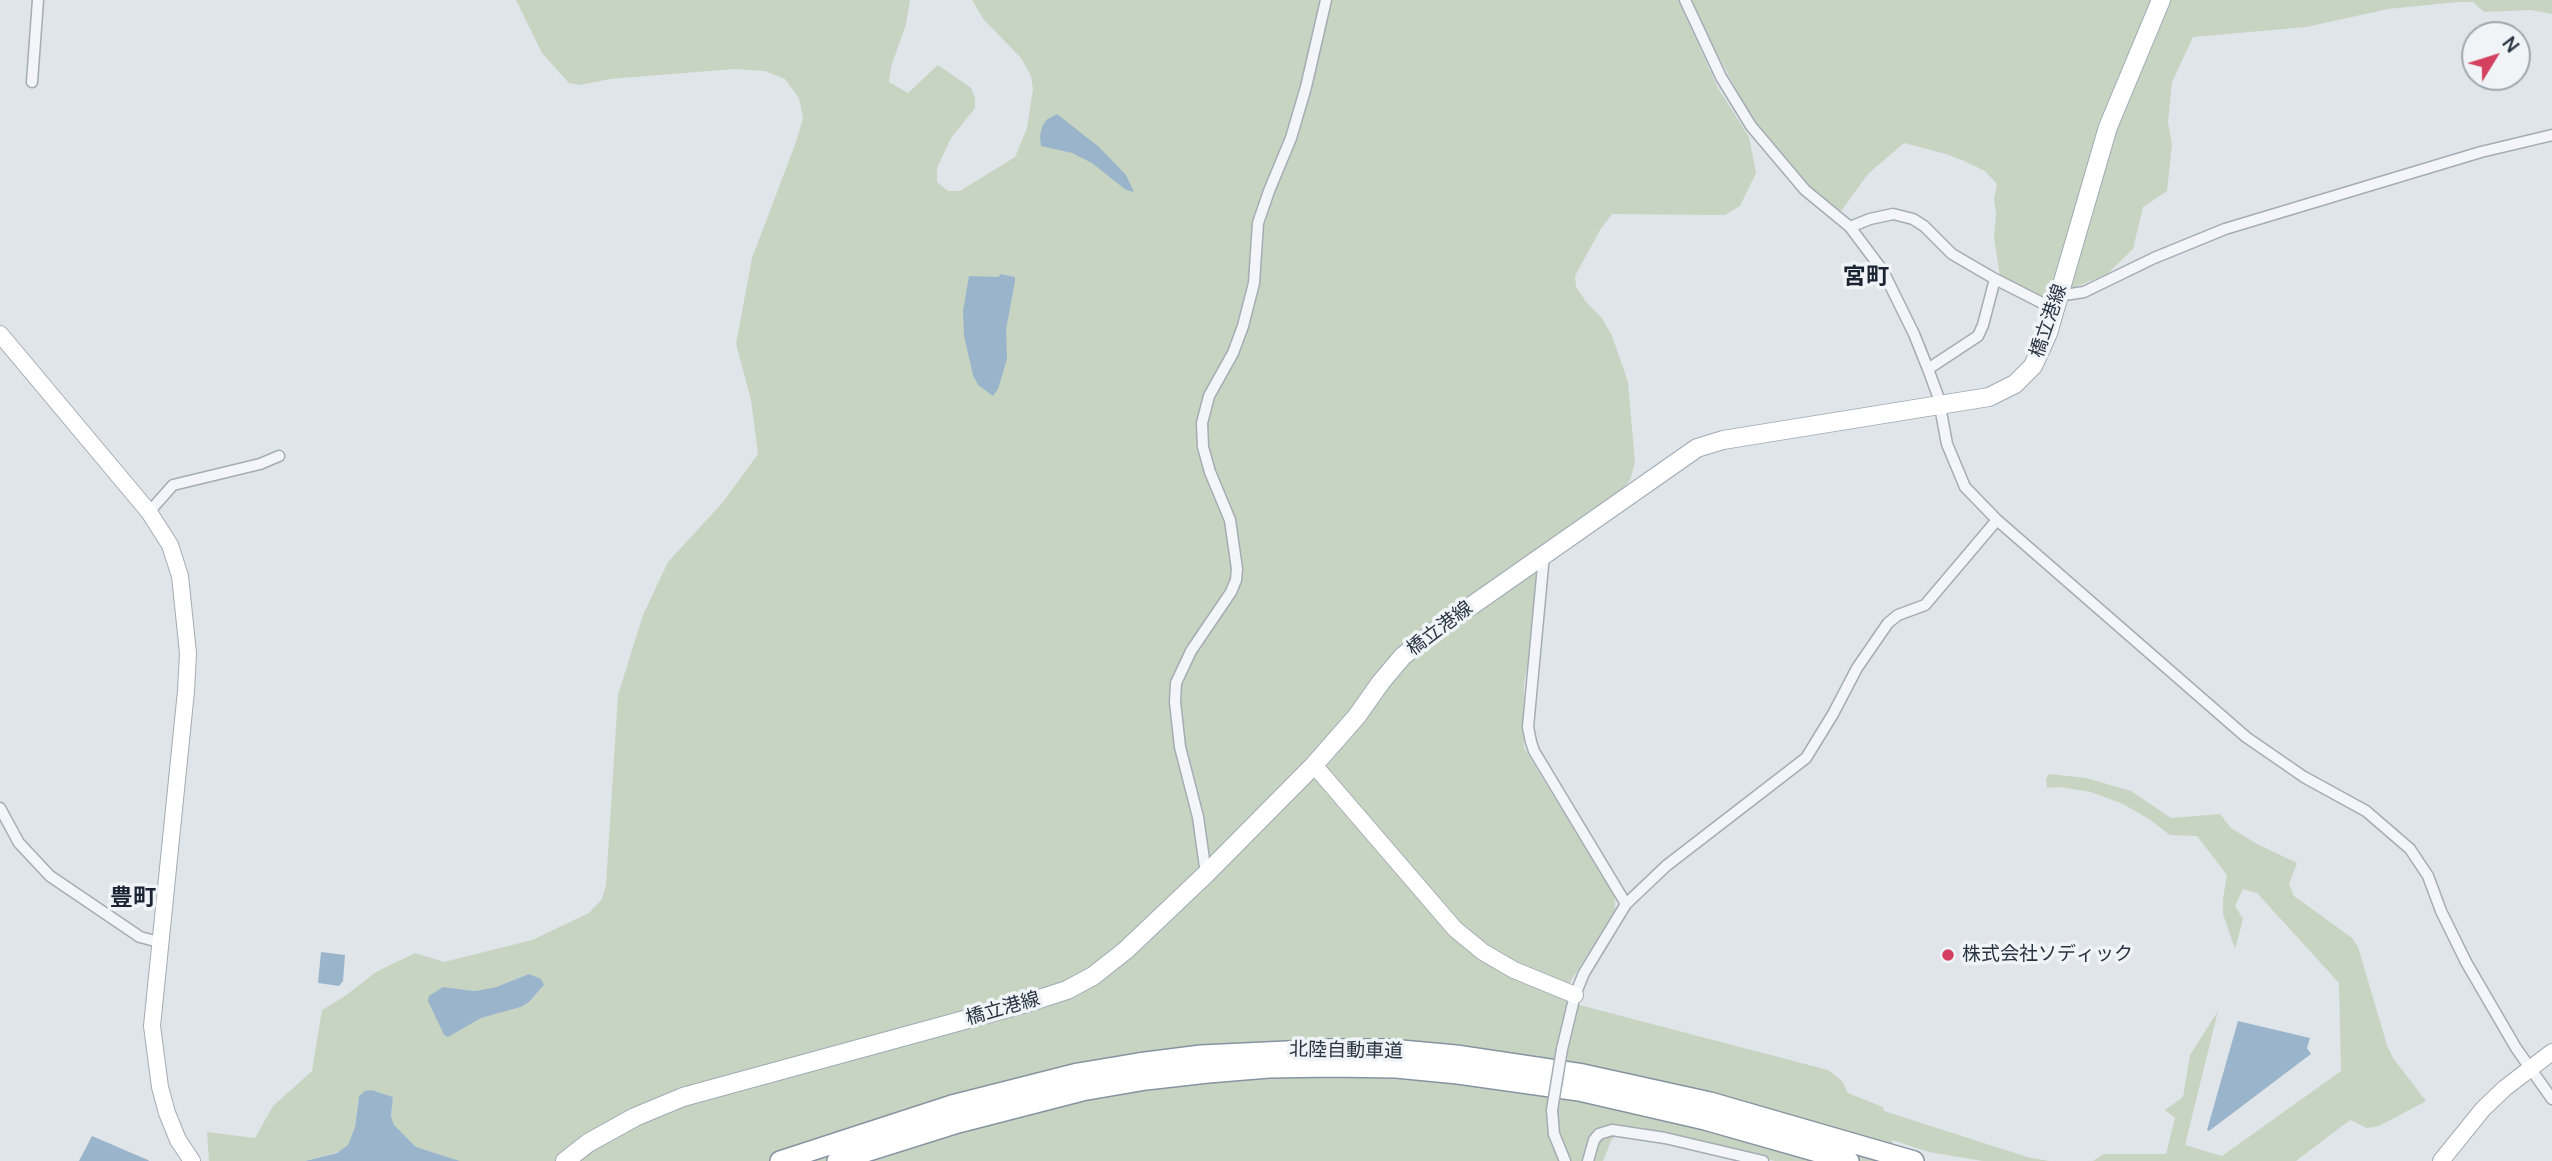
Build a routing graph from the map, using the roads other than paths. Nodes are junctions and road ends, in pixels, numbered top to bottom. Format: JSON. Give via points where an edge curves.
{"nodes":[{"id":1,"x":38,"y":0,"type":"edge"},
{"id":2,"x":1326,"y":0,"type":"edge"},
{"id":3,"x":1685,"y":0,"type":"edge"},
{"id":4,"x":2161,"y":0,"type":"edge"},
{"id":5,"x":32,"y":82,"type":"dead end"},
{"id":6,"x":2552,"y":135,"type":"edge"},
{"id":7,"x":1850,"y":227,"type":"junction"},
{"id":8,"x":1995,"y":279,"type":"junction"},
{"id":9,"x":2056,"y":303,"type":"junction"},
{"id":10,"x":0,"y":334,"type":"edge"},
{"id":11,"x":1928,"y":369,"type":"junction"},
{"id":12,"x":1939,"y":405,"type":"junction"},
{"id":13,"x":279,"y":456,"type":"dead end"},
{"id":14,"x":149,"y":512,"type":"junction"},
{"id":15,"x":1997,"y":520,"type":"junction"},
{"id":16,"x":1544,"y":555,"type":"junction"},
{"id":17,"x":1314,"y":765,"type":"junction"},
{"id":18,"x":0,"y":808,"type":"edge"},
{"id":19,"x":1206,"y":874,"type":"junction"},
{"id":20,"x":1626,"y":904,"type":"junction"},
{"id":21,"x":159,"y":943,"type":"junction"},
{"id":22,"x":1575,"y":995,"type":"junction"},
{"id":23,"x":2552,"y":1052,"type":"edge"},
{"id":24,"x":2529,"y":1068,"type":"junction"},
{"id":25,"x":2552,"y":1099,"type":"edge"},
{"id":26,"x":192,"y":1161,"type":"edge"},
{"id":27,"x":565,"y":1161,"type":"edge"},
{"id":28,"x":780,"y":1161,"type":"edge"},
{"id":29,"x":837,"y":1161,"type":"edge"},
{"id":30,"x":1565,"y":1161,"type":"edge"},
{"id":31,"x":1588,"y":1161,"type":"edge"},
{"id":32,"x":1763,"y":1161,"type":"edge"},
{"id":33,"x":1849,"y":1161,"type":"edge"},
{"id":34,"x":1914,"y":1161,"type":"edge"},
{"id":35,"x":2441,"y":1161,"type":"edge"}],
"edges":[{"from":1,"to":5,"type":"street"},
{"from":2,"to":19,"type":"street","via":[[1291,138],[1258,223],[1254,284],[1243,326],[1209,396],[1202,423],[1203,447],[1230,520],[1237,569],[1231,592],[1191,651],[1176,683],[1180,747],[1198,817]]},
{"from":3,"to":7,"type":"street","via":[[1721,77],[1751,126],[1805,190]]},
{"from":4,"to":9,"type":"main road","name":"橋立港線","via":[[2108,127]]},
{"from":6,"to":9,"type":"street","via":[[2225,229]]},
{"from":7,"to":8,"type":"street","via":[[1881,216],[1903,215],[1924,226],[1952,254]]},
{"from":7,"to":11,"type":"street","via":[[1893,288]]},
{"from":8,"to":9,"type":"street"},
{"from":8,"to":11,"type":"street","via":[[1978,336]]},
{"from":9,"to":12,"type":"main road","name":"橋立港線","via":[[2033,366],[2015,384],[1989,397]]},
{"from":10,"to":14,"type":"street"},
{"from":11,"to":12,"type":"street"},
{"from":12,"to":15,"type":"street","via":[[1947,444],[1965,487]]},
{"from":12,"to":16,"type":"main road","name":"橋立港線","via":[[1697,448]]},
{"from":13,"to":14,"type":"street","via":[[173,485]]},
{"from":14,"to":21,"type":"street","via":[[177,565],[188,653]]},
{"from":15,"to":20,"type":"street","via":[[1925,605],[1888,623],[1806,758],[1666,866]]},
{"from":15,"to":24,"type":"street","via":[[2246,737],[2367,811],[2410,849],[2428,876],[2466,962]]},
{"from":16,"to":17,"type":"main road","name":"橋立港線","via":[[1403,656]]},
{"from":16,"to":20,"type":"street","via":[[1528,727],[1531,742]]},
{"from":17,"to":19,"type":"main road","name":"橋立港線"},
{"from":17,"to":22,"type":"street","via":[[1455,929],[1503,964]]},
{"from":18,"to":21,"type":"street","via":[[19,843],[50,876],[139,937]]},
{"from":19,"to":27,"type":"main road","name":"橋立港線","via":[[1126,950],[1067,990],[683,1097],[635,1117]]},
{"from":20,"to":22,"type":"street"},
{"from":21,"to":26,"type":"street","via":[[152,1026],[156,1061],[167,1113]]},
{"from":22,"to":30,"type":"street","bridge":true,"via":[[1552,1110],[1554,1134]]},
{"from":23,"to":24,"type":"street"},
{"from":24,"to":25,"type":"street"},
{"from":24,"to":35,"type":"street","via":[[2490,1102]]},
{"from":28,"to":34,"type":"highway","name":"北陸自動車道","via":[[939,1109],[1078,1073],[1201,1055],[1330,1049],[1456,1055],[1583,1074],[1710,1102]]},
{"from":29,"to":33,"type":"highway","name":"北陸自動車道","via":[[1082,1091],[1208,1073],[1332,1067],[1458,1073],[1579,1091],[1705,1120]]},
{"from":31,"to":32,"type":"street","via":[[1594,1140],[1612,1130]]}]}
